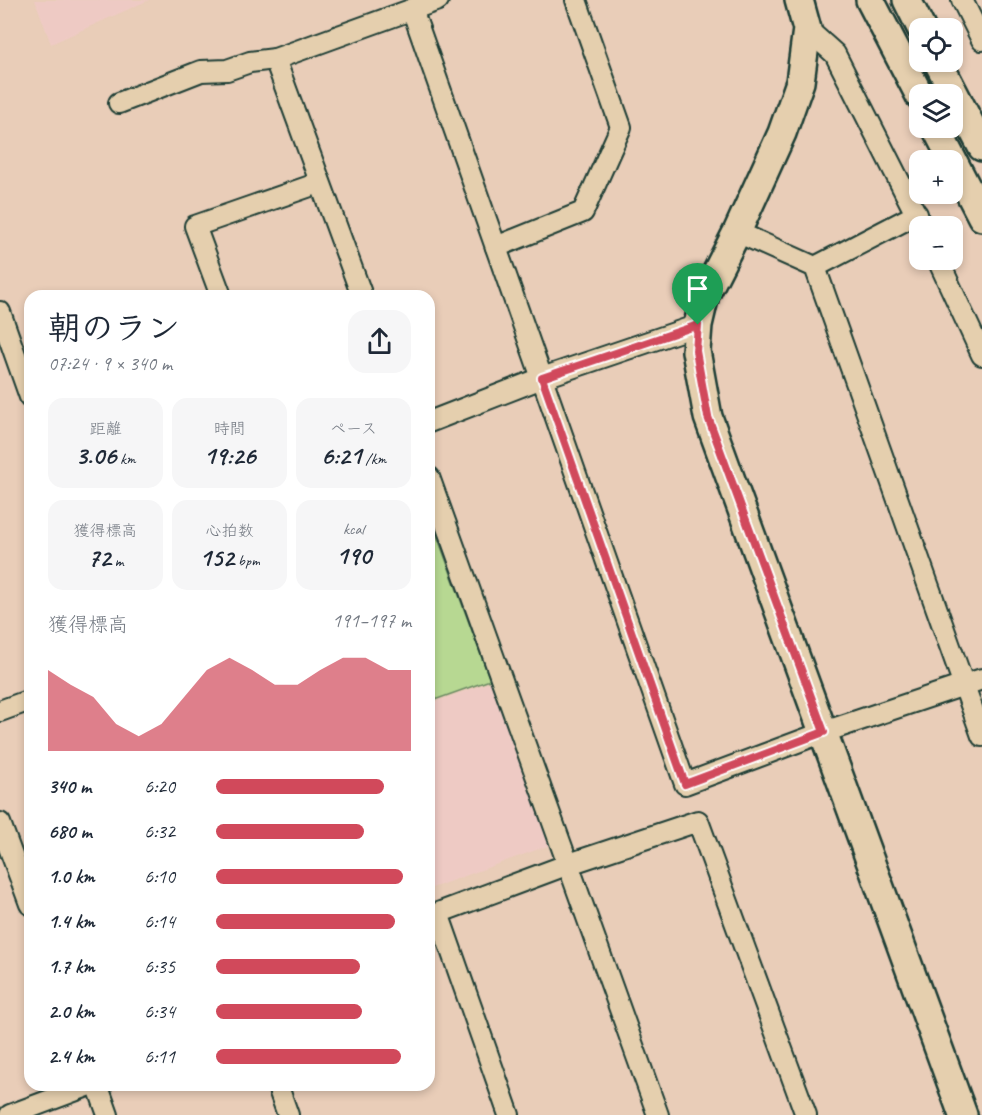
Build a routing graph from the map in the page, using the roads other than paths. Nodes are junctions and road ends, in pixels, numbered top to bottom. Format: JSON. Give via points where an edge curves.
{"nodes":[{"id":1,"x":438,"y":0,"type":"edge"},
{"id":2,"x":576,"y":0,"type":"edge"},
{"id":3,"x":799,"y":0,"type":"edge"},
{"id":4,"x":870,"y":0,"type":"edge"},
{"id":5,"x":907,"y":0,"type":"edge"},
{"id":6,"x":962,"y":0,"type":"edge"},
{"id":7,"x":412,"y":9,"type":"junction"},
{"id":8,"x":916,"y":18,"type":"edge"},
{"id":9,"x":807,"y":29,"type":"junction"},
{"id":10,"x":982,"y":40,"type":"edge"},
{"id":11,"x":275,"y":58,"type":"junction"},
{"id":12,"x":943,"y":72,"type":"edge"},
{"id":13,"x":914,"y":84,"type":"edge"},
{"id":14,"x":119,"y":103,"type":"dead end"},
{"id":15,"x":941,"y":138,"type":"edge"},
{"id":16,"x":982,"y":147,"type":"edge"},
{"id":17,"x":319,"y":183,"type":"junction"},
{"id":18,"x":918,"y":216,"type":"edge"},
{"id":19,"x":982,"y":217,"type":"edge"},
{"id":20,"x":909,"y":225,"type":"edge"},
{"id":21,"x":737,"y":232,"type":"junction"},
{"id":22,"x":496,"y":247,"type":"junction"},
{"id":23,"x":815,"y":267,"type":"junction"},
{"id":24,"x":943,"y":270,"type":"edge"},
{"id":25,"x":219,"y":290,"type":"edge"},
{"id":26,"x":360,"y":290,"type":"edge"},
{"id":27,"x":0,"y":312,"type":"edge"},
{"id":28,"x":698,"y":325,"type":"junction"},
{"id":29,"x":982,"y":355,"type":"edge"},
{"id":30,"x":542,"y":378,"type":"junction"},
{"id":31,"x":24,"y":380,"type":"edge"},
{"id":32,"x":435,"y":420,"type":"edge"},
{"id":33,"x":435,"y":494,"type":"edge"},
{"id":34,"x":973,"y":682,"type":"edge"},
{"id":35,"x":24,"y":702,"type":"edge"},
{"id":36,"x":0,"y":711,"type":"edge"},
{"id":37,"x":824,"y":732,"type":"junction"},
{"id":38,"x":982,"y":736,"type":"edge"},
{"id":39,"x":0,"y":823,"type":"edge"},
{"id":40,"x":569,"y":864,"type":"junction"},
{"id":41,"x":24,"y":888,"type":"edge"},
{"id":42,"x":76,"y":1091,"type":"edge"},
{"id":43,"x":98,"y":1091,"type":"edge"},
{"id":44,"x":279,"y":1091,"type":"edge"},
{"id":45,"x":10,"y":1115,"type":"edge"},
{"id":46,"x":108,"y":1115,"type":"edge"},
{"id":47,"x":288,"y":1115,"type":"edge"},
{"id":48,"x":509,"y":1115,"type":"edge"},
{"id":49,"x":658,"y":1115,"type":"edge"},
{"id":50,"x":806,"y":1115,"type":"edge"},
{"id":51,"x":963,"y":1115,"type":"edge"}],
"edges":[{"from":1,"to":7,"type":"street"},
{"from":2,"to":22,"type":"street","via":[[621,127],[583,212]]},
{"from":3,"to":9,"type":"street"},
{"from":4,"to":13,"type":"street"},
{"from":5,"to":8,"type":"street"},
{"from":6,"to":10,"type":"street"},
{"from":7,"to":11,"type":"street"},
{"from":7,"to":22,"type":"street"},
{"from":9,"to":18,"type":"street","via":[[835,54]]},
{"from":9,"to":21,"type":"street","via":[[800,82],[783,133]]},
{"from":11,"to":14,"type":"street","via":[[227,70],[201,71]]},
{"from":11,"to":17,"type":"street"},
{"from":12,"to":16,"type":"street"},
{"from":15,"to":19,"type":"street"},
{"from":17,"to":25,"type":"street","via":[[195,226]]},
{"from":17,"to":26,"type":"street"},
{"from":20,"to":23,"type":"street"},
{"from":21,"to":23,"type":"street"},
{"from":21,"to":28,"type":"street","via":[[705,295]]},
{"from":22,"to":30,"type":"street"},
{"from":23,"to":34,"type":"street"},
{"from":24,"to":29,"type":"street"},
{"from":27,"to":31,"type":"street"},
{"from":28,"to":30,"type":"street"},
{"from":28,"to":37,"type":"street","via":[[696,351],[708,417]]},
{"from":30,"to":32,"type":"street"},
{"from":30,"to":37,"type":"street","via":[[685,784]]},
{"from":33,"to":40,"type":"street"},
{"from":34,"to":37,"type":"street"},
{"from":34,"to":38,"type":"street"},
{"from":35,"to":36,"type":"street"},
{"from":37,"to":51,"type":"street"},
{"from":39,"to":41,"type":"street"},
{"from":40,"to":48,"type":"street","via":[[438,913]]},
{"from":40,"to":49,"type":"street"},
{"from":40,"to":50,"type":"street","via":[[698,821]]},
{"from":42,"to":45,"type":"street"},
{"from":43,"to":46,"type":"street"},
{"from":44,"to":47,"type":"street"}]}
